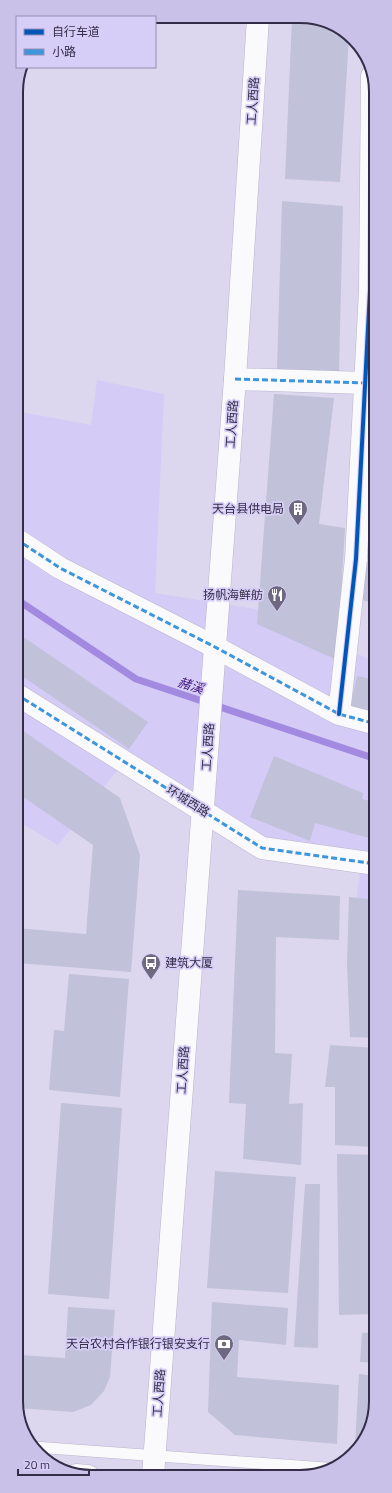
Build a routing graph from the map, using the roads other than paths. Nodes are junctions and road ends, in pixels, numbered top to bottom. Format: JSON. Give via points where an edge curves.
{"nodes":[{"id":1,"x":258,"y":23,"type":"edge"},
{"id":2,"x":369,"y":336,"type":"edge"},
{"id":3,"x":235,"y":379,"type":"junction"},
{"id":4,"x":365,"y":383,"type":"junction"},
{"id":5,"x":23,"y":544,"type":"edge"},
{"id":6,"x":215,"y":647,"type":"junction"},
{"id":7,"x":23,"y":698,"type":"edge"},
{"id":8,"x":339,"y":714,"type":"junction"},
{"id":9,"x":369,"y":722,"type":"edge"},
{"id":10,"x":203,"y":810,"type":"junction"},
{"id":11,"x":369,"y":863,"type":"edge"},
{"id":12,"x":41,"y":1447,"type":"edge"},
{"id":13,"x":154,"y":1454,"type":"junction"},
{"id":14,"x":319,"y":1467,"type":"edge"},
{"id":15,"x":153,"y":1470,"type":"edge"}],
"edges":[{"from":1,"to":3,"type":"street","name":"工人西路"},
{"from":2,"to":4,"type":"street"},
{"from":3,"to":4,"type":"street"},
{"from":3,"to":6,"type":"street","name":"工人西路"},
{"from":4,"to":8,"type":"street","via":[[356,559]]},
{"from":5,"to":6,"type":"street","via":[[60,568]]},
{"from":6,"to":8,"type":"street"},
{"from":6,"to":10,"type":"street","name":"工人西路"},
{"from":7,"to":10,"type":"street","name":"环城西路"},
{"from":8,"to":9,"type":"street"},
{"from":10,"to":11,"type":"street","name":"环城西路","via":[[262,848]]},
{"from":10,"to":13,"type":"street","name":"工人西路"},
{"from":12,"to":13,"type":"lane"},
{"from":13,"to":14,"type":"lane"},
{"from":13,"to":15,"type":"street","name":"工人西路"}]}
